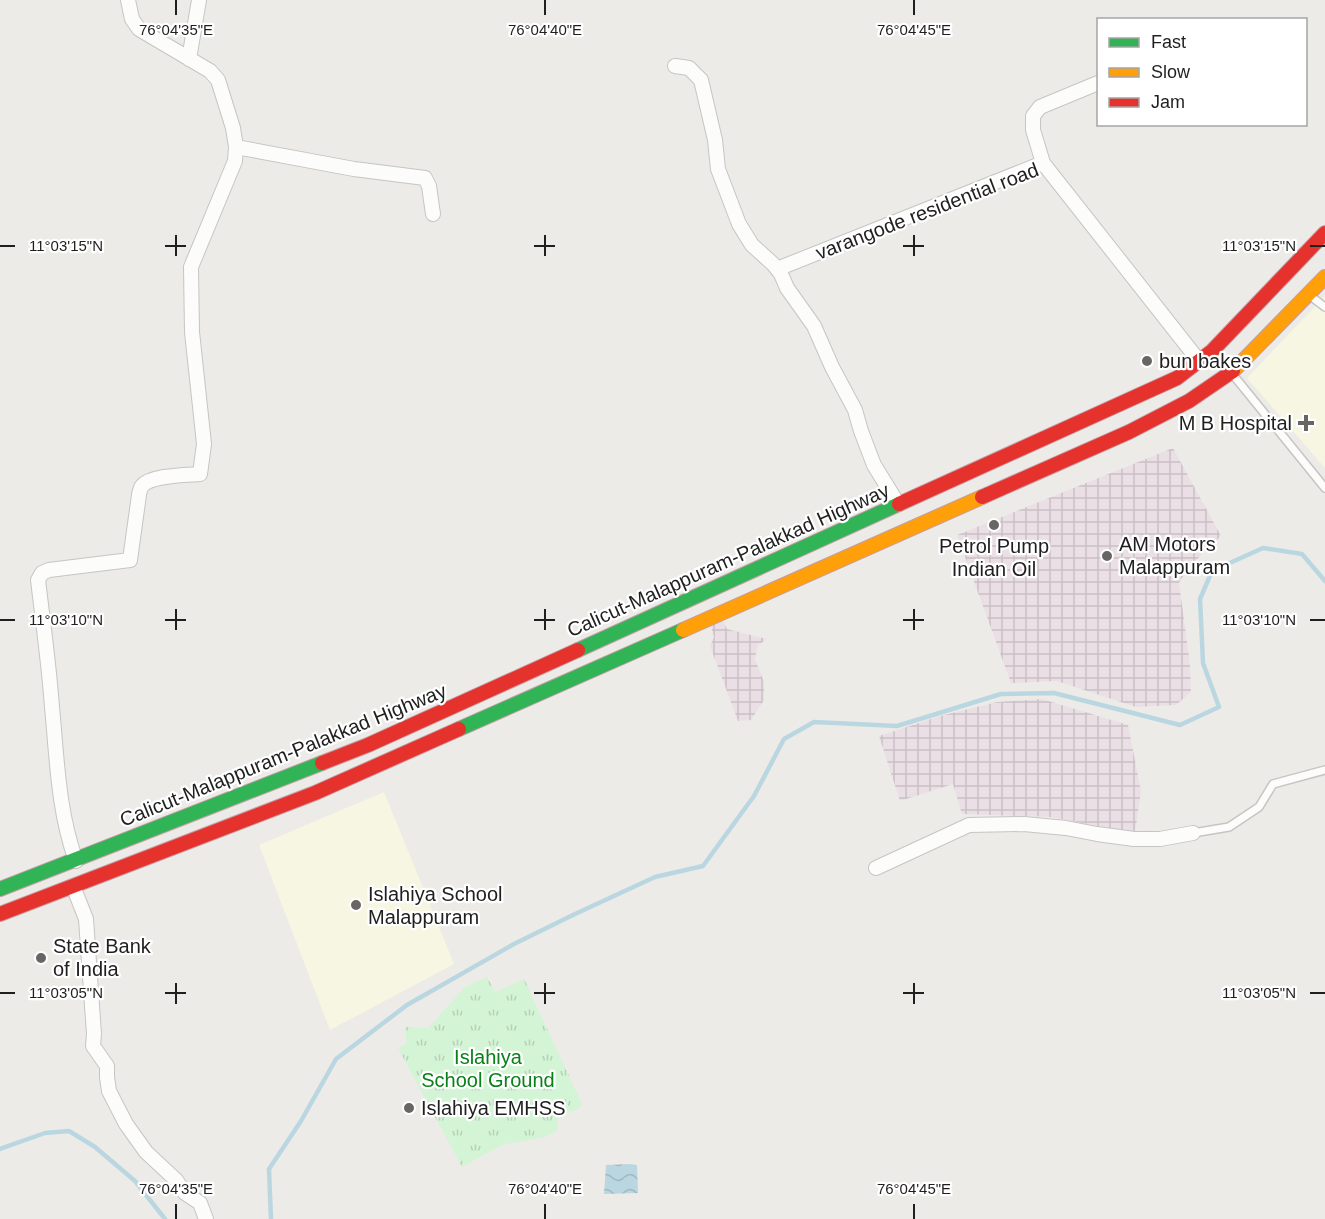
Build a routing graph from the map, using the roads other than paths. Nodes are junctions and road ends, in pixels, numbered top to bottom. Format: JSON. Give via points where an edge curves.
{"nodes":[{"id":1,"x":128,"y":0,"type":"edge"},
{"id":2,"x":199,"y":0,"type":"edge"},
{"id":3,"x":189,"y":59,"type":"junction"},
{"id":4,"x":675,"y":66,"type":"dead end"},
{"id":5,"x":1097,"y":83,"type":"edge"},
{"id":6,"x":236,"y":147,"type":"junction"},
{"id":7,"x":1043,"y":163,"type":"junction"},
{"id":8,"x":433,"y":214,"type":"dead end"},
{"id":9,"x":1325,"y":233,"type":"edge"},
{"id":10,"x":777,"y":269,"type":"junction"},
{"id":11,"x":1315,"y":270,"type":"edge"},
{"id":12,"x":1309,"y":294,"type":"junction"},
{"id":13,"x":1325,"y":308,"type":"edge"},
{"id":14,"x":1199,"y":361,"type":"junction"},
{"id":15,"x":1231,"y":373,"type":"junction"},
{"id":16,"x":1325,"y":488,"type":"edge"},
{"id":17,"x":898,"y":504,"type":"junction"},
{"id":18,"x":1325,"y":770,"type":"edge"},
{"id":19,"x":1193,"y":833,"type":"joint"},
{"id":20,"x":76,"y":861,"type":"junction"},
{"id":21,"x":876,"y":868,"type":"dead end"},
{"id":22,"x":74,"y":886,"type":"junction"},
{"id":23,"x":0,"y":889,"type":"edge"},
{"id":24,"x":0,"y":914,"type":"edge"},
{"id":25,"x":206,"y":1219,"type":"edge"}],
"edges":[{"from":1,"to":3,"type":"street","via":[[139,29]]},
{"from":2,"to":3,"type":"street"},
{"from":3,"to":6,"type":"street","via":[[218,80]]},
{"from":4,"to":10,"type":"street","via":[[689,68],[701,80],[718,169],[739,224],[752,245]]},
{"from":5,"to":7,"type":"street","via":[[1040,107],[1033,116]]},
{"from":6,"to":8,"type":"street","via":[[425,178]]},
{"from":6,"to":20,"type":"street","via":[[235,161],[191,267],[192,332],[204,444],[200,474],[149,481],[141,486],[130,560],[49,570],[38,580],[60,796]]},
{"from":7,"to":10,"type":"street","name":"varangode residential road"},
{"from":7,"to":14,"type":"street","name":"varangode residential road"},
{"from":9,"to":11,"type":"highway","name":"Calicut-Malappuram-Palakkad Highway"},
{"from":10,"to":17,"type":"street","via":[[814,326],[855,410],[874,465]]},
{"from":11,"to":12,"type":"highway","name":"Calicut-Malappuram-Palakkad Highway"},
{"from":11,"to":14,"type":"highway","name":"Calicut-Malappuram-Palakkad Highway"},
{"from":12,"to":13,"type":"lane"},
{"from":12,"to":15,"type":"highway","name":"Calicut-Malappuram-Palakkad Highway"},
{"from":14,"to":17,"type":"highway","name":"Calicut-Malappuram-Palakkad Highway","via":[[1177,378]]},
{"from":15,"to":16,"type":"lane"},
{"from":15,"to":22,"type":"highway","name":"Calicut-Malappuram-Palakkad Highway","via":[[1189,401],[1129,432],[315,793]]},
{"from":17,"to":20,"type":"highway","name":"Calicut-Malappuram-Palakkad Highway","via":[[368,745]]},
{"from":18,"to":19,"type":"lane","via":[[1273,784],[1259,807],[1229,827]]},
{"from":19,"to":21,"type":"street","via":[[1134,839],[1024,824],[969,825]]},
{"from":20,"to":23,"type":"highway","name":"Calicut-Malappuram-Palakkad Highway"},
{"from":22,"to":24,"type":"highway","name":"Calicut-Malappuram-Palakkad Highway"},
{"from":22,"to":25,"type":"street","via":[[86,920],[93,1046],[107,1066],[109,1091],[146,1152],[200,1203]]}]}
